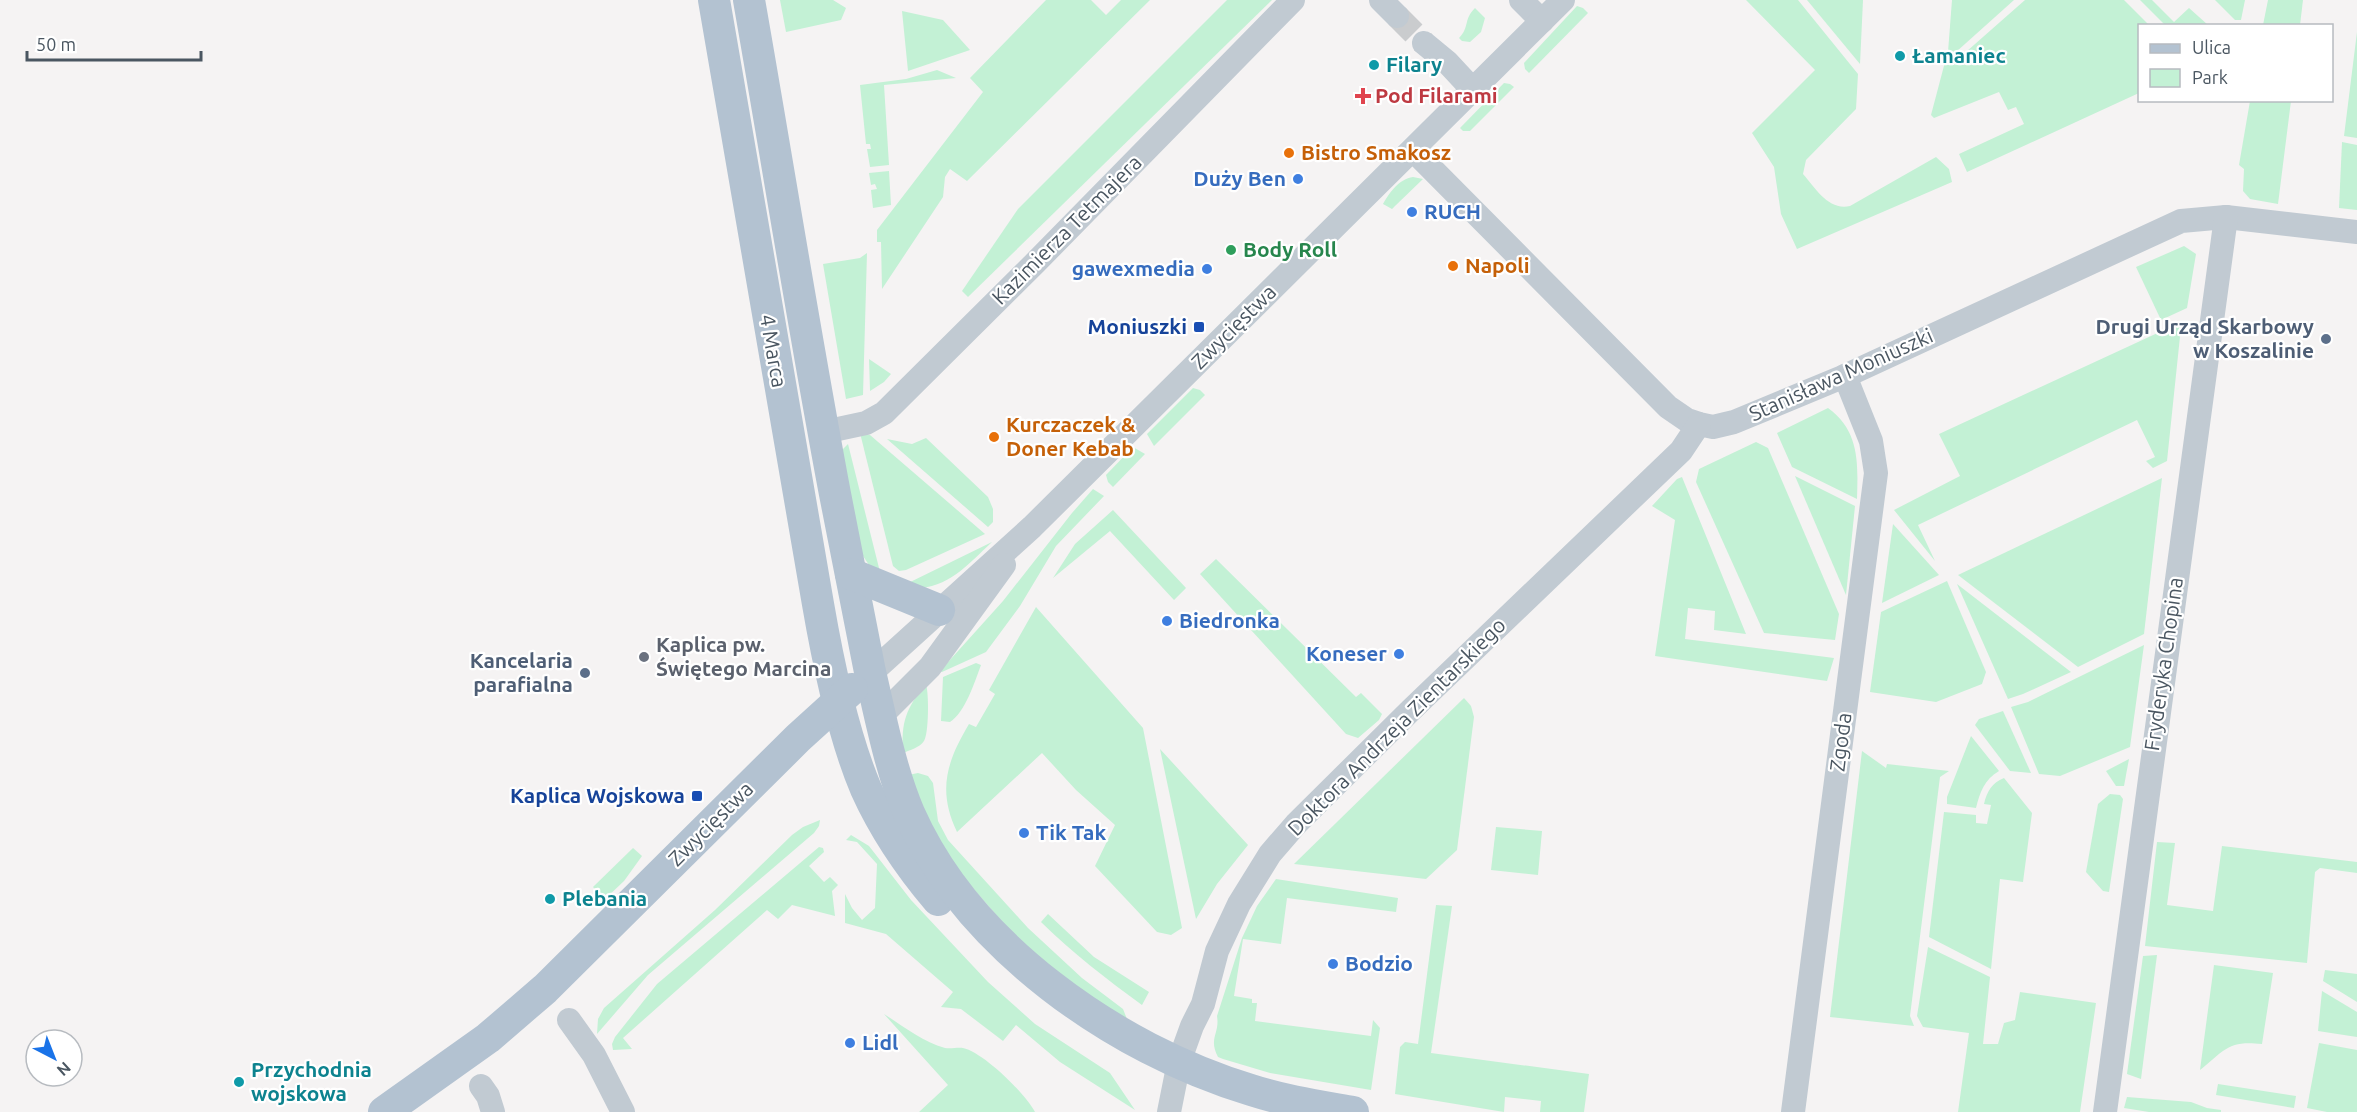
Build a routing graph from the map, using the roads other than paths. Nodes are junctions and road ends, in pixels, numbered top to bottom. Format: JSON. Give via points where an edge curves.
{"nodes":[{"id":1,"x":714,"y":0,"type":"edge"},
{"id":2,"x":749,"y":0,"type":"edge"},
{"id":3,"x":1293,"y":0,"type":"edge"},
{"id":4,"x":1521,"y":0,"type":"edge"},
{"id":5,"x":1563,"y":0,"type":"edge"},
{"id":6,"x":1542,"y":21,"type":"junction"},
{"id":7,"x":1424,"y":43,"type":"tunnel mouth"},
{"id":8,"x":1473,"y":90,"type":"junction"},
{"id":9,"x":1413,"y":150,"type":"junction"},
{"id":10,"x":2226,"y":217,"type":"junction"},
{"id":11,"x":2357,"y":232,"type":"edge"},
{"id":12,"x":1845,"y":376,"type":"junction"},
{"id":13,"x":1700,"y":424,"type":"junction"},
{"id":14,"x":824,"y":432,"type":"junction"},
{"id":15,"x":1032,"y":527,"type":"junction"},
{"id":16,"x":851,"y":574,"type":"junction"},
{"id":17,"x":939,"y":610,"type":"junction"},
{"id":18,"x":871,"y":673,"type":"junction"},
{"id":19,"x":838,"y":700,"type":"junction"},
{"id":20,"x":880,"y":717,"type":"junction"},
{"id":21,"x":851,"y":744,"type":"junction"},
{"id":22,"x":568,"y":1020,"type":"dead end"},
{"id":23,"x":1178,"y":1072,"type":"junction"},
{"id":24,"x":481,"y":1086,"type":"dead end"},
{"id":25,"x":384,"y":1112,"type":"edge"},
{"id":26,"x":493,"y":1112,"type":"edge"},
{"id":27,"x":623,"y":1112,"type":"edge"},
{"id":28,"x":1169,"y":1112,"type":"edge"},
{"id":29,"x":1353,"y":1112,"type":"edge"},
{"id":30,"x":1792,"y":1112,"type":"edge"},
{"id":31,"x":2105,"y":1112,"type":"edge"}],
"edges":[{"from":1,"to":19,"type":"main road","name":"4 Marca"},
{"from":2,"to":14,"type":"main road","name":"4 Marca"},
{"from":3,"to":14,"type":"street","name":"Kazimierza Tetmajera","via":[[884,413],[866,423]]},
{"from":4,"to":6,"type":"street"},
{"from":5,"to":6,"type":"street","name":"Zwycięstwa"},
{"from":6,"to":8,"type":"street","name":"Zwycięstwa"},
{"from":7,"to":8,"type":"street"},
{"from":8,"to":9,"type":"street","name":"Zwycięstwa"},
{"from":9,"to":13,"type":"street","name":"Stanisława Moniuszki","via":[[1668,407]]},
{"from":9,"to":15,"type":"street","name":"Zwycięstwa"},
{"from":10,"to":11,"type":"street","name":"Stanisława Moniuszki"},
{"from":10,"to":12,"type":"street","name":"Stanisława Moniuszki","via":[[2196,218],[2167,226]]},
{"from":10,"to":31,"type":"street","name":"Fryderyka Chopina"},
{"from":12,"to":13,"type":"street","name":"Stanisława Moniuszki","via":[[1734,422],[1713,427]]},
{"from":12,"to":30,"type":"street","name":"Zgoda","via":[[1870,441],[1876,473]]},
{"from":13,"to":23,"type":"street","name":"Doktora Andrzeja Zientarskiego","via":[[1681,451],[1411,710],[1270,854],[1239,904],[1217,951]]},
{"from":14,"to":16,"type":"main road","name":"4 Marca"},
{"from":15,"to":17,"type":"street","name":"Zwycięstwa"},
{"from":15,"to":20,"type":"street","name":"Zwycięstwa","via":[[930,667]]},
{"from":16,"to":17,"type":"main road"},
{"from":16,"to":18,"type":"main road","name":"4 Marca"},
{"from":17,"to":18,"type":"street","name":"Zwycięstwa"},
{"from":18,"to":19,"type":"main road","name":"Zwycięstwa"},
{"from":18,"to":20,"type":"main road","name":"4 Marca"},
{"from":19,"to":21,"type":"main road","name":"4 Marca"},
{"from":19,"to":25,"type":"main road","name":"Zwycięstwa","via":[[545,989],[471,1051]]},
{"from":20,"to":21,"type":"main road","name":"Zwycięstwa"},
{"from":20,"to":23,"type":"main road","name":"4 Marca","via":[[909,813],[932,857],[965,902],[1065,996]]},
{"from":21,"to":23,"type":"main road","name":"4 Marca","via":[[867,791],[891,834],[918,874],[958,921],[1023,983],[1079,1027],[1140,1064]]},
{"from":22,"to":27,"type":"street","via":[[594,1055]]},
{"from":23,"to":28,"type":"street","name":"Doktora Andrzeja Zientarskiego"},
{"from":23,"to":29,"type":"main road","via":[[1238,1100],[1293,1102]]},
{"from":24,"to":26,"type":"street"}]}
